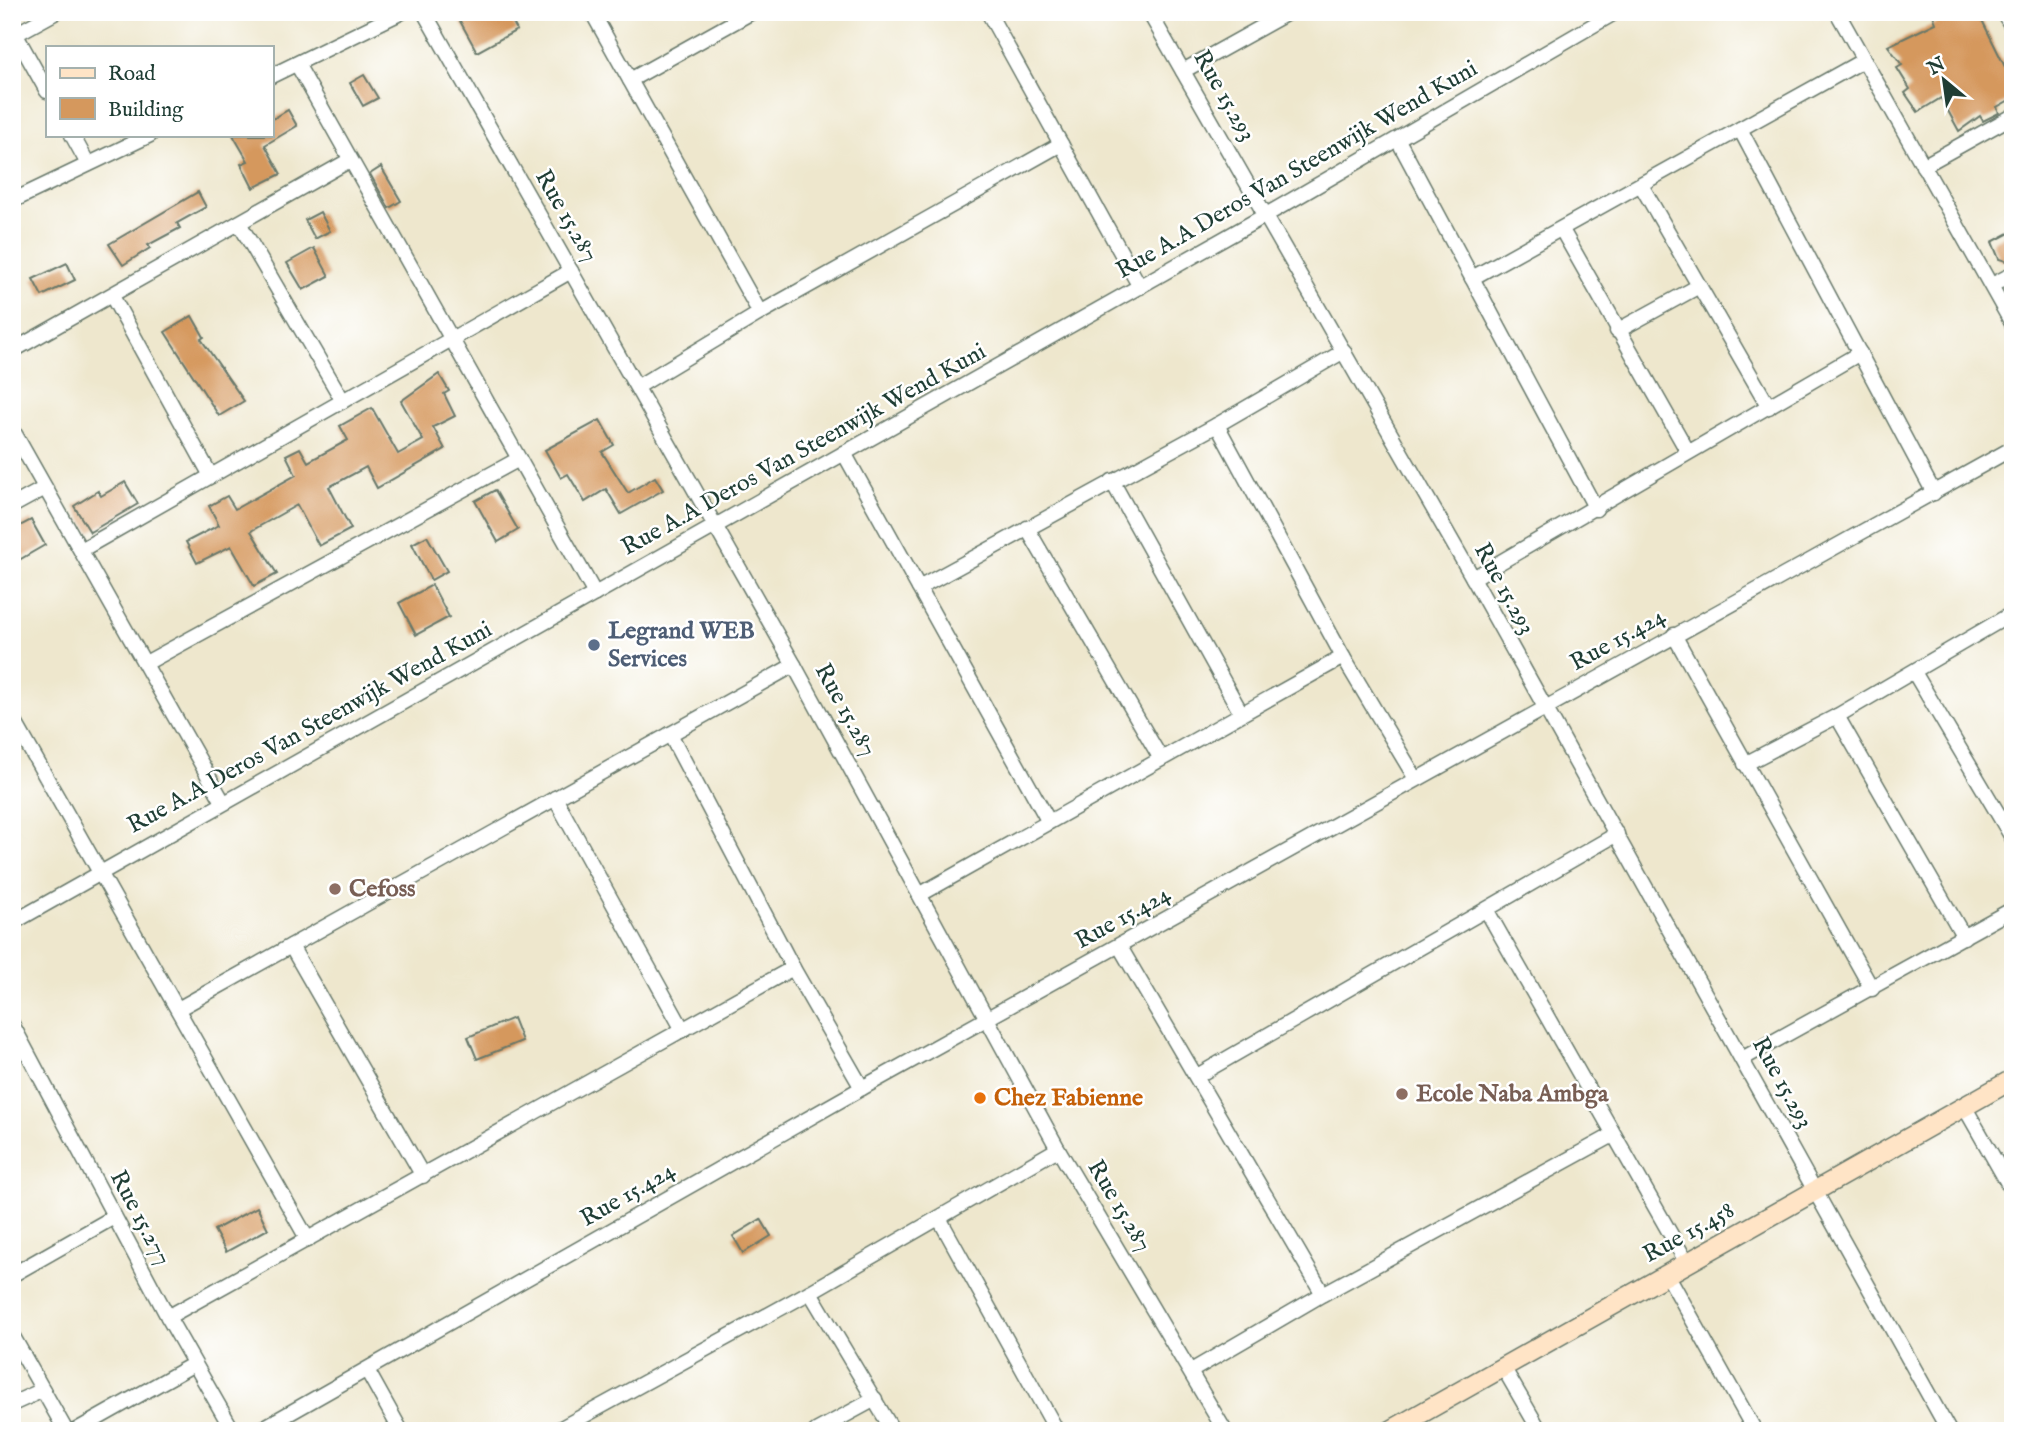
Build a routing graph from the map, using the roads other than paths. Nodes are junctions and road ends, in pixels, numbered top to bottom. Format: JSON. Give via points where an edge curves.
{"nodes":[{"id":1,"x":56,"y":12,"type":"edge"},
{"id":2,"x":402,"y":12,"type":"edge"},
{"id":3,"x":424,"y":12,"type":"edge"},
{"id":4,"x":592,"y":12,"type":"edge"},
{"id":5,"x":752,"y":12,"type":"edge"},
{"id":6,"x":988,"y":12,"type":"edge"},
{"id":7,"x":1149,"y":12,"type":"edge"},
{"id":8,"x":1289,"y":12,"type":"edge"},
{"id":9,"x":1616,"y":12,"type":"edge"},
{"id":10,"x":1837,"y":12,"type":"edge"},
{"id":11,"x":2003,"y":12,"type":"edge"},
{"id":12,"x":2013,"y":28,"type":"edge"},
{"id":13,"x":14,"y":31,"type":"edge"},
{"id":14,"x":1864,"y":60,"type":"junction"},
{"id":15,"x":297,"y":64,"type":"junction"},
{"id":16,"x":1183,"y":71,"type":"junction"},
{"id":17,"x":273,"y":75,"type":"edge"},
{"id":18,"x":630,"y":80,"type":"junction"},
{"id":19,"x":46,"y":89,"type":"edge"},
{"id":20,"x":2013,"y":116,"type":"edge"},
{"id":21,"x":1740,"y":128,"type":"junction"},
{"id":22,"x":73,"y":136,"type":"edge"},
{"id":23,"x":148,"y":136,"type":"edge"},
{"id":24,"x":1398,"y":140,"type":"junction"},
{"id":25,"x":1061,"y":144,"type":"junction"},
{"id":26,"x":351,"y":160,"type":"junction"},
{"id":27,"x":88,"y":164,"type":"junction"},
{"id":28,"x":1923,"y":166,"type":"junction"},
{"id":29,"x":1641,"y":185,"type":"junction"},
{"id":30,"x":12,"y":201,"type":"edge"},
{"id":31,"x":1266,"y":215,"type":"junction"},
{"id":32,"x":239,"y":223,"type":"junction"},
{"id":33,"x":1562,"y":230,"type":"junction"},
{"id":34,"x":571,"y":271,"type":"junction"},
{"id":35,"x":2013,"y":274,"type":"edge"},
{"id":36,"x":1472,"y":278,"type":"junction"},
{"id":37,"x":1992,"y":285,"type":"junction"},
{"id":38,"x":1140,"y":286,"type":"junction"},
{"id":39,"x":1699,"y":286,"type":"junction"},
{"id":40,"x":112,"y":296,"type":"junction"},
{"id":41,"x":760,"y":313,"type":"junction"},
{"id":42,"x":2013,"y":325,"type":"edge"},
{"id":43,"x":1617,"y":331,"type":"junction"},
{"id":44,"x":452,"y":339,"type":"junction"},
{"id":45,"x":12,"y":351,"type":"edge"},
{"id":46,"x":1344,"y":351,"type":"junction"},
{"id":47,"x":1860,"y":353,"type":"junction"},
{"id":48,"x":637,"y":387,"type":"junction"},
{"id":49,"x":343,"y":401,"type":"junction"},
{"id":50,"x":1769,"y":407,"type":"junction"},
{"id":51,"x":1217,"y":425,"type":"junction"},
{"id":52,"x":12,"y":429,"type":"edge"},
{"id":53,"x":2013,"y":448,"type":"edge"},
{"id":54,"x":844,"y":453,"type":"junction"},
{"id":55,"x":1688,"y":453,"type":"junction"},
{"id":56,"x":519,"y":459,"type":"junction"},
{"id":57,"x":211,"y":476,"type":"junction"},
{"id":58,"x":1112,"y":481,"type":"junction"},
{"id":59,"x":45,"y":488,"type":"junction"},
{"id":60,"x":1934,"y":493,"type":"junction"},
{"id":61,"x":12,"y":506,"type":"edge"},
{"id":62,"x":1596,"y":509,"type":"junction"},
{"id":63,"x":716,"y":526,"type":"junction"},
{"id":64,"x":1027,"y":528,"type":"junction"},
{"id":65,"x":81,"y":550,"type":"junction"},
{"id":66,"x":1473,"y":578,"type":"junction"},
{"id":67,"x":919,"y":588,"type":"junction"},
{"id":68,"x":595,"y":594,"type":"junction"},
{"id":69,"x":2011,"y":618,"type":"edge"},
{"id":70,"x":1674,"y":635,"type":"junction"},
{"id":71,"x":1343,"y":657,"type":"junction"},
{"id":72,"x":146,"y":663,"type":"junction"},
{"id":73,"x":794,"y":665,"type":"junction"},
{"id":74,"x":1914,"y":672,"type":"junction"},
{"id":75,"x":1544,"y":708,"type":"junction"},
{"id":76,"x":1241,"y":713,"type":"junction"},
{"id":77,"x":1837,"y":716,"type":"junction"},
{"id":78,"x":12,"y":717,"type":"edge"},
{"id":79,"x":670,"y":734,"type":"junction"},
{"id":80,"x":1161,"y":759,"type":"junction"},
{"id":81,"x":1745,"y":764,"type":"junction"},
{"id":82,"x":1416,"y":779,"type":"junction"},
{"id":83,"x":555,"y":798,"type":"junction"},
{"id":84,"x":223,"y":802,"type":"junction"},
{"id":85,"x":1049,"y":822,"type":"junction"},
{"id":86,"x":1617,"y":834,"type":"junction"},
{"id":87,"x":2013,"y":839,"type":"edge"},
{"id":88,"x":100,"y":873,"type":"junction"},
{"id":89,"x":921,"y":894,"type":"junction"},
{"id":90,"x":2013,"y":909,"type":"edge"},
{"id":91,"x":1486,"y":911,"type":"junction"},
{"id":92,"x":12,"y":923,"type":"edge"},
{"id":93,"x":1964,"y":937,"type":"junction"},
{"id":94,"x":291,"y":946,"type":"junction"},
{"id":95,"x":1120,"y":947,"type":"junction"},
{"id":96,"x":793,"y":968,"type":"junction"},
{"id":97,"x":1872,"y":989,"type":"junction"},
{"id":98,"x":178,"y":1009,"type":"junction"},
{"id":99,"x":987,"y":1019,"type":"junction"},
{"id":100,"x":12,"y":1024,"type":"edge"},
{"id":101,"x":684,"y":1030,"type":"junction"},
{"id":102,"x":1742,"y":1059,"type":"junction"},
{"id":103,"x":1197,"y":1076,"type":"junction"},
{"id":104,"x":2013,"y":1079,"type":"edge"},
{"id":105,"x":862,"y":1088,"type":"junction"},
{"id":106,"x":1964,"y":1106,"type":"junction"},
{"id":107,"x":1613,"y":1135,"type":"junction"},
{"id":108,"x":1058,"y":1149,"type":"junction"},
{"id":109,"x":423,"y":1175,"type":"junction"},
{"id":110,"x":1816,"y":1190,"type":"junction"},
{"id":111,"x":2013,"y":1192,"type":"edge"},
{"id":112,"x":114,"y":1217,"type":"junction"},
{"id":113,"x":939,"y":1218,"type":"junction"},
{"id":114,"x":308,"y":1240,"type":"junction"},
{"id":115,"x":1687,"y":1263,"type":"junction"},
{"id":116,"x":1667,"y":1274,"type":"junction"},
{"id":117,"x":12,"y":1275,"type":"edge"},
{"id":118,"x":810,"y":1292,"type":"junction"},
{"id":119,"x":1323,"y":1294,"type":"junction"},
{"id":120,"x":168,"y":1317,"type":"junction"},
{"id":121,"x":12,"y":1335,"type":"edge"},
{"id":122,"x":194,"y":1364,"type":"junction"},
{"id":123,"x":1503,"y":1367,"type":"junction"},
{"id":124,"x":367,"y":1370,"type":"junction"},
{"id":125,"x":1191,"y":1371,"type":"junction"},
{"id":126,"x":43,"y":1390,"type":"junction"},
{"id":127,"x":875,"y":1399,"type":"junction"},
{"id":128,"x":12,"y":1404,"type":"edge"},
{"id":129,"x":559,"y":1430,"type":"edge"},
{"id":130,"x":66,"y":1431,"type":"edge"},
{"id":131,"x":75,"y":1431,"type":"edge"},
{"id":132,"x":233,"y":1431,"type":"edge"},
{"id":133,"x":258,"y":1431,"type":"edge"},
{"id":134,"x":401,"y":1431,"type":"edge"},
{"id":135,"x":816,"y":1431,"type":"edge"},
{"id":136,"x":893,"y":1431,"type":"edge"},
{"id":137,"x":1057,"y":1431,"type":"edge"},
{"id":138,"x":1225,"y":1431,"type":"edge"},
{"id":139,"x":1390,"y":1431,"type":"edge"},
{"id":140,"x":1540,"y":1431,"type":"edge"},
{"id":141,"x":1755,"y":1431,"type":"edge"},
{"id":142,"x":1949,"y":1431,"type":"edge"}],
"edges":[{"from":1,"to":13,"type":"street"},
{"from":2,"to":15,"type":"street"},
{"from":3,"to":34,"type":"street","name":"Rue 15.287"},
{"from":4,"to":18,"type":"street"},
{"from":5,"to":18,"type":"street"},
{"from":6,"to":25,"type":"street"},
{"from":7,"to":16,"type":"street","name":"Rue 15.293"},
{"from":8,"to":16,"type":"street"},
{"from":9,"to":24,"type":"street","name":"Rue A.A Deros Van Steenwijk Wend Kuni"},
{"from":10,"to":14,"type":"street"},
{"from":11,"to":12,"type":"street"},
{"from":13,"to":19,"type":"street"},
{"from":14,"to":21,"type":"street"},
{"from":14,"to":28,"type":"street"},
{"from":15,"to":17,"type":"street"},
{"from":15,"to":26,"type":"street"},
{"from":16,"to":31,"type":"street","name":"Rue 15.293"},
{"from":18,"to":41,"type":"street"},
{"from":20,"to":28,"type":"street"},
{"from":21,"to":29,"type":"street"},
{"from":21,"to":47,"type":"street"},
{"from":22,"to":27,"type":"street"},
{"from":23,"to":27,"type":"street"},
{"from":24,"to":31,"type":"street","name":"Rue A.A Deros Van Steenwijk Wend Kuni"},
{"from":24,"to":36,"type":"street"},
{"from":25,"to":38,"type":"street"},
{"from":25,"to":41,"type":"street"},
{"from":26,"to":32,"type":"street"},
{"from":26,"to":44,"type":"street"},
{"from":27,"to":30,"type":"street"},
{"from":28,"to":37,"type":"street"},
{"from":29,"to":33,"type":"street"},
{"from":29,"to":39,"type":"street"},
{"from":31,"to":38,"type":"street","name":"Rue A.A Deros Van Steenwijk Wend Kuni"},
{"from":31,"to":46,"type":"street","name":"Rue 15.293"},
{"from":32,"to":40,"type":"street"},
{"from":32,"to":49,"type":"street"},
{"from":33,"to":36,"type":"street"},
{"from":33,"to":43,"type":"street"},
{"from":34,"to":44,"type":"street"},
{"from":34,"to":48,"type":"street","name":"Rue 15.287"},
{"from":35,"to":37,"type":"street"},
{"from":36,"to":62,"type":"street"},
{"from":37,"to":42,"type":"street"},
{"from":38,"to":54,"type":"street","name":"Rue A.A Deros Van Steenwijk Wend Kuni"},
{"from":39,"to":43,"type":"street"},
{"from":39,"to":50,"type":"street"},
{"from":40,"to":45,"type":"street"},
{"from":40,"to":57,"type":"street"},
{"from":41,"to":48,"type":"street"},
{"from":43,"to":55,"type":"street"},
{"from":44,"to":49,"type":"street"},
{"from":44,"to":56,"type":"street"},
{"from":46,"to":51,"type":"street"},
{"from":46,"to":66,"type":"street","name":"Rue 15.293"},
{"from":47,"to":50,"type":"street"},
{"from":47,"to":60,"type":"street"},
{"from":48,"to":63,"type":"street","name":"Rue 15.287"},
{"from":49,"to":57,"type":"street"},
{"from":50,"to":55,"type":"street"},
{"from":51,"to":58,"type":"street"},
{"from":51,"to":71,"type":"street"},
{"from":52,"to":59,"type":"street"},
{"from":53,"to":60,"type":"street","name":"Rue 15.424"},
{"from":54,"to":63,"type":"street","name":"Rue A.A Deros Van Steenwijk Wend Kuni"},
{"from":54,"to":67,"type":"street"},
{"from":55,"to":62,"type":"street"},
{"from":56,"to":68,"type":"street"},
{"from":56,"to":72,"type":"street"},
{"from":57,"to":65,"type":"street"},
{"from":58,"to":64,"type":"street"},
{"from":58,"to":76,"type":"street"},
{"from":59,"to":61,"type":"street"},
{"from":59,"to":65,"type":"street"},
{"from":60,"to":70,"type":"street","name":"Rue 15.424"},
{"from":62,"to":66,"type":"street"},
{"from":63,"to":68,"type":"street","name":"Rue A.A Deros Van Steenwijk Wend Kuni"},
{"from":63,"to":73,"type":"street","name":"Rue 15.287"},
{"from":64,"to":67,"type":"street"},
{"from":64,"to":80,"type":"street"},
{"from":65,"to":72,"type":"street"},
{"from":66,"to":75,"type":"street","name":"Rue 15.293"},
{"from":67,"to":85,"type":"street"},
{"from":68,"to":84,"type":"street","name":"Rue A.A Deros Van Steenwijk Wend Kuni"},
{"from":69,"to":74,"type":"street"},
{"from":70,"to":75,"type":"street","name":"Rue 15.424"},
{"from":70,"to":81,"type":"street"},
{"from":71,"to":76,"type":"street"},
{"from":71,"to":82,"type":"street"},
{"from":72,"to":84,"type":"street"},
{"from":73,"to":79,"type":"street"},
{"from":73,"to":89,"type":"street","name":"Rue 15.287"},
{"from":74,"to":77,"type":"street"},
{"from":74,"to":87,"type":"street"},
{"from":75,"to":82,"type":"street","name":"Rue 15.424"},
{"from":75,"to":86,"type":"street","name":"Rue 15.293"},
{"from":76,"to":80,"type":"street"},
{"from":77,"to":81,"type":"street"},
{"from":77,"to":93,"type":"street"},
{"from":78,"to":88,"type":"street"},
{"from":79,"to":83,"type":"street"},
{"from":79,"to":96,"type":"street"},
{"from":80,"to":85,"type":"street"},
{"from":81,"to":97,"type":"street"},
{"from":82,"to":95,"type":"street","name":"Rue 15.424"},
{"from":83,"to":94,"type":"street"},
{"from":83,"to":101,"type":"street"},
{"from":84,"to":88,"type":"street","name":"Rue A.A Deros Van Steenwijk Wend Kuni"},
{"from":85,"to":89,"type":"street"},
{"from":86,"to":91,"type":"street"},
{"from":86,"to":102,"type":"street","name":"Rue 15.293"},
{"from":88,"to":92,"type":"street","name":"Rue A.A Deros Van Steenwijk Wend Kuni"},
{"from":88,"to":98,"type":"street"},
{"from":89,"to":99,"type":"street","name":"Rue 15.287"},
{"from":90,"to":93,"type":"street"},
{"from":91,"to":103,"type":"street"},
{"from":91,"to":107,"type":"street"},
{"from":93,"to":97,"type":"street"},
{"from":94,"to":98,"type":"street"},
{"from":94,"to":109,"type":"street"},
{"from":95,"to":99,"type":"street","name":"Rue 15.424"},
{"from":95,"to":103,"type":"street"},
{"from":96,"to":101,"type":"street"},
{"from":96,"to":105,"type":"street"},
{"from":97,"to":102,"type":"street"},
{"from":98,"to":114,"type":"street"},
{"from":99,"to":105,"type":"street","name":"Rue 15.424"},
{"from":99,"to":108,"type":"street","name":"Rue 15.287"},
{"from":100,"to":112,"type":"street","name":"Rue 15.277"},
{"from":101,"to":109,"type":"street"},
{"from":102,"to":110,"type":"street","name":"Rue 15.293"},
{"from":103,"to":119,"type":"street"},
{"from":104,"to":106,"type":"main road","name":"Rue 15.458"},
{"from":105,"to":124,"type":"street","name":"Rue 15.424"},
{"from":106,"to":110,"type":"main road","name":"Rue 15.458"},
{"from":106,"to":111,"type":"street"},
{"from":107,"to":115,"type":"street"},
{"from":107,"to":119,"type":"street"},
{"from":108,"to":113,"type":"street"},
{"from":108,"to":125,"type":"street","name":"Rue 15.287"},
{"from":109,"to":114,"type":"street"},
{"from":110,"to":115,"type":"main road","name":"Rue 15.458"},
{"from":110,"to":142,"type":"street","name":"Rue 15.293"},
{"from":112,"to":117,"type":"street"},
{"from":112,"to":120,"type":"street","name":"Rue 15.277"},
{"from":113,"to":118,"type":"street"},
{"from":113,"to":137,"type":"street"},
{"from":114,"to":120,"type":"street"},
{"from":115,"to":116,"type":"main road","name":"Rue 15.458"},
{"from":116,"to":123,"type":"main road","name":"Rue 15.458"},
{"from":116,"to":141,"type":"street"},
{"from":118,"to":127,"type":"street"},
{"from":118,"to":129,"type":"street"},
{"from":119,"to":125,"type":"street"},
{"from":120,"to":122,"type":"street","name":"Rue 15.277"},
{"from":121,"to":126,"type":"street"},
{"from":122,"to":131,"type":"street"},
{"from":122,"to":132,"type":"street","name":"Rue 15.277"},
{"from":123,"to":139,"type":"main road","name":"Rue 15.458"},
{"from":123,"to":140,"type":"street"},
{"from":124,"to":133,"type":"street","name":"Rue 15.424"},
{"from":124,"to":134,"type":"street"},
{"from":125,"to":138,"type":"street","name":"Rue 15.287"},
{"from":126,"to":128,"type":"street"},
{"from":126,"to":130,"type":"street"},
{"from":127,"to":135,"type":"street"},
{"from":127,"to":136,"type":"street"}]}
